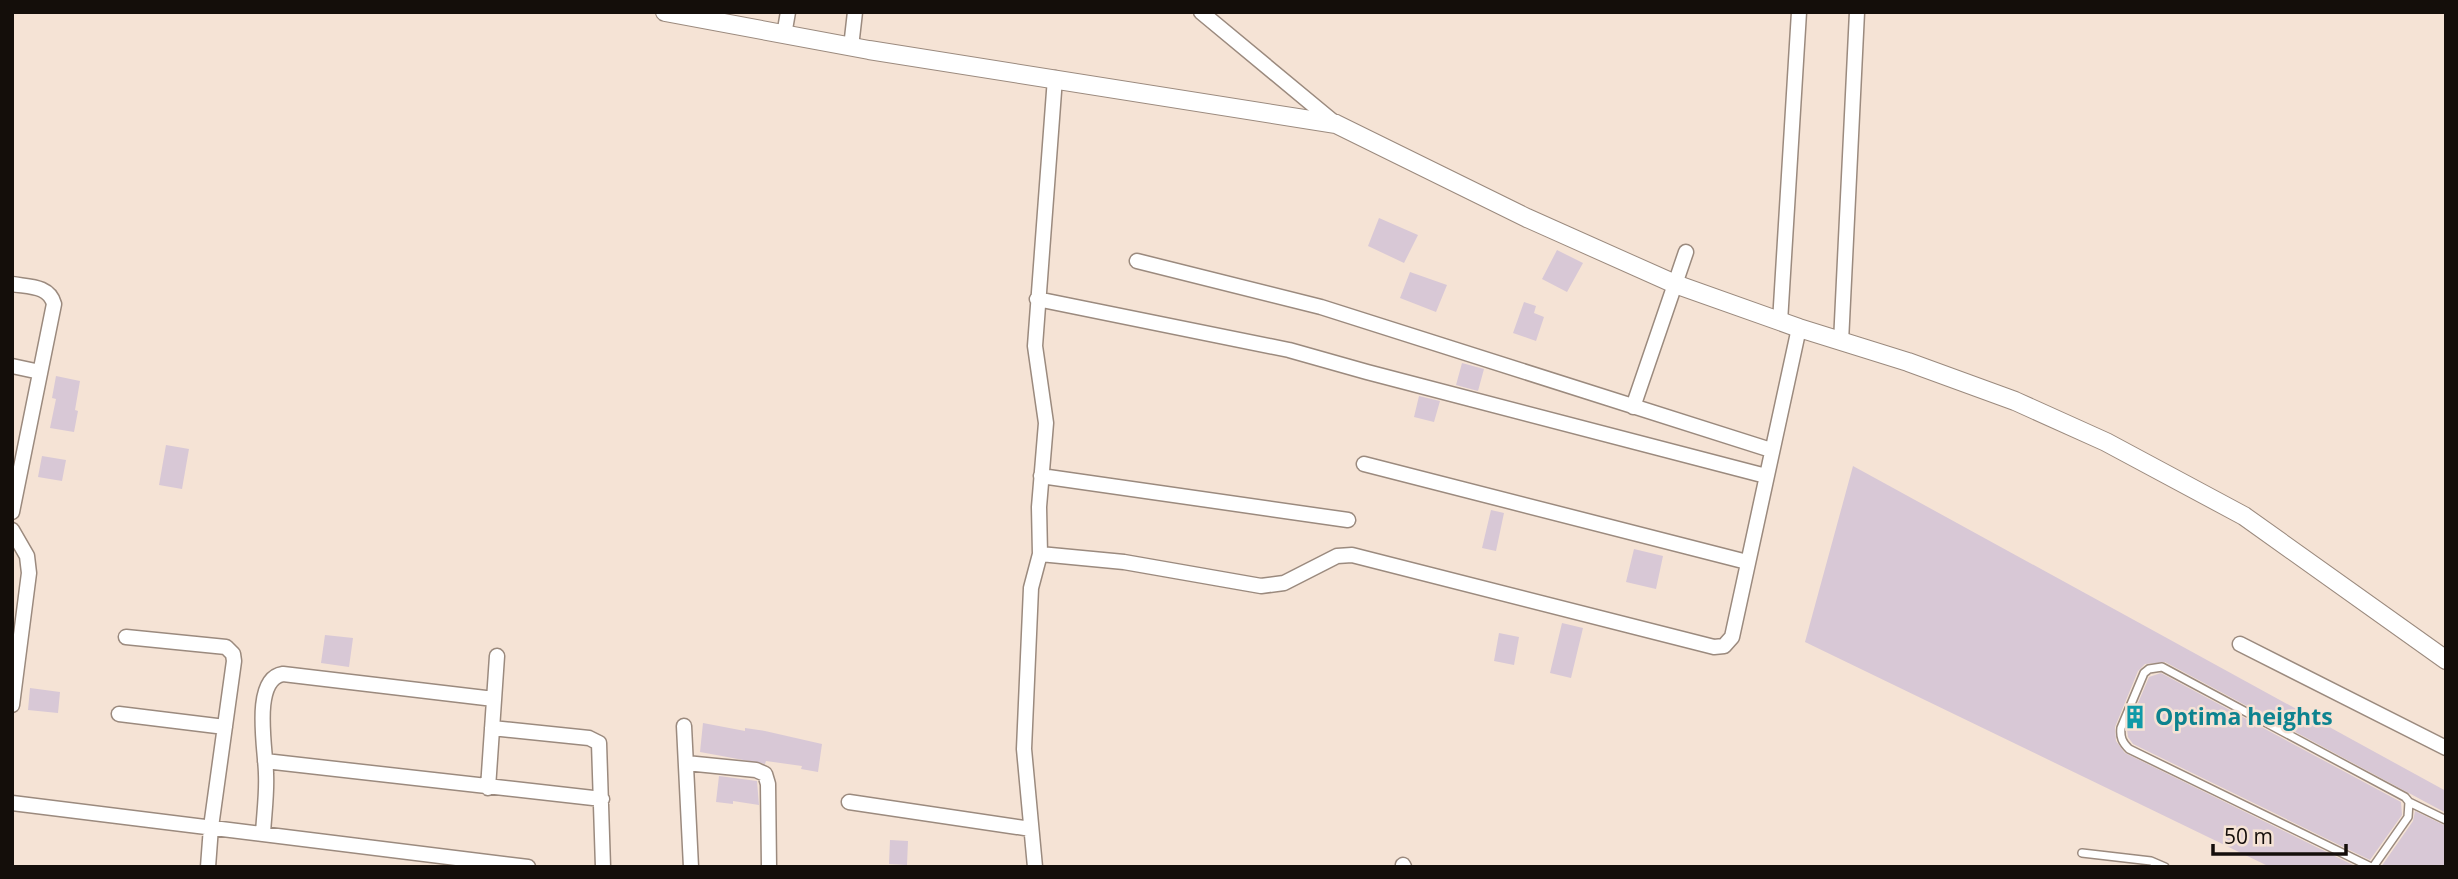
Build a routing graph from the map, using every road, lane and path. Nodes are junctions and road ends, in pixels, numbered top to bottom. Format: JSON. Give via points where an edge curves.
{"nodes":[{"id":1,"x":665,"y":12,"type":"edge"},
{"id":2,"x":788,"y":12,"type":"edge"},
{"id":3,"x":855,"y":12,"type":"edge"},
{"id":4,"x":1201,"y":12,"type":"edge"},
{"id":5,"x":1799,"y":12,"type":"edge"},
{"id":6,"x":1857,"y":12,"type":"edge"},
{"id":7,"x":784,"y":34,"type":"junction"},
{"id":8,"x":851,"y":47,"type":"junction"},
{"id":9,"x":1055,"y":78,"type":"junction"},
{"id":10,"x":1336,"y":124,"type":"junction"},
{"id":11,"x":1686,"y":252,"type":"dead end"},
{"id":12,"x":1137,"y":261,"type":"dead end"},
{"id":13,"x":12,"y":284,"type":"edge"},
{"id":14,"x":1675,"y":284,"type":"junction"},
{"id":15,"x":1037,"y":299,"type":"junction"},
{"id":16,"x":1780,"y":322,"type":"junction"},
{"id":17,"x":1799,"y":328,"type":"junction"},
{"id":18,"x":1841,"y":342,"type":"junction"},
{"id":19,"x":12,"y":366,"type":"edge"},
{"id":20,"x":40,"y":372,"type":"junction"},
{"id":21,"x":1633,"y":407,"type":"junction"},
{"id":22,"x":19,"y":447,"type":"edge"},
{"id":23,"x":1771,"y":450,"type":"junction"},
{"id":24,"x":1364,"y":464,"type":"dead end"},
{"id":25,"x":1041,"y":475,"type":"junction"},
{"id":26,"x":1766,"y":476,"type":"junction"},
{"id":27,"x":12,"y":512,"type":"edge"},
{"id":28,"x":1348,"y":520,"type":"dead end"},
{"id":29,"x":12,"y":530,"type":"edge"},
{"id":30,"x":1040,"y":554,"type":"junction"},
{"id":31,"x":1747,"y":562,"type":"junction"},
{"id":32,"x":19,"y":602,"type":"edge"},
{"id":33,"x":126,"y":637,"type":"dead end"},
{"id":34,"x":2240,"y":644,"type":"dead end"},
{"id":35,"x":497,"y":656,"type":"dead end"},
{"id":36,"x":2446,"y":660,"type":"edge"},
{"id":37,"x":14,"y":681,"type":"edge"},
{"id":38,"x":494,"y":699,"type":"junction"},
{"id":39,"x":12,"y":705,"type":"edge"},
{"id":40,"x":118,"y":714,"type":"dead end"},
{"id":41,"x":684,"y":726,"type":"dead end"},
{"id":42,"x":225,"y":727,"type":"junction"},
{"id":43,"x":492,"y":728,"type":"junction"},
{"id":44,"x":2446,"y":748,"type":"edge"},
{"id":45,"x":265,"y":761,"type":"junction"},
{"id":46,"x":686,"y":763,"type":"junction"},
{"id":47,"x":488,"y":788,"type":"junction"},
{"id":48,"x":602,"y":799,"type":"junction"},
{"id":49,"x":849,"y":802,"type":"dead end"},
{"id":50,"x":2409,"y":802,"type":"junction"},
{"id":51,"x":12,"y":803,"type":"edge"},
{"id":52,"x":2446,"y":820,"type":"edge"},
{"id":53,"x":211,"y":827,"type":"junction"},
{"id":54,"x":1031,"y":829,"type":"junction"},
{"id":55,"x":263,"y":834,"type":"junction"},
{"id":56,"x":2081,"y":853,"type":"dead end"},
{"id":57,"x":208,"y":867,"type":"edge"},
{"id":58,"x":528,"y":867,"type":"edge"},
{"id":59,"x":603,"y":867,"type":"edge"},
{"id":60,"x":691,"y":867,"type":"edge"},
{"id":61,"x":769,"y":867,"type":"edge"},
{"id":62,"x":1035,"y":867,"type":"edge"},
{"id":63,"x":2165,"y":867,"type":"edge"},
{"id":64,"x":2372,"y":867,"type":"edge"}],
"edges":[{"from":1,"to":7,"type":"street"},
{"from":2,"to":7,"type":"street"},
{"from":3,"to":8,"type":"street"},
{"from":4,"to":10,"type":"street"},
{"from":5,"to":16,"type":"street"},
{"from":6,"to":18,"type":"street"},
{"from":7,"to":8,"type":"street"},
{"from":8,"to":9,"type":"street"},
{"from":9,"to":10,"type":"street"},
{"from":9,"to":15,"type":"street"},
{"from":10,"to":14,"type":"street"},
{"from":11,"to":14,"type":"street"},
{"from":12,"to":21,"type":"street","via":[[1321,307]]},
{"from":13,"to":20,"type":"street","via":[[43,290],[52,297]]},
{"from":14,"to":16,"type":"street"},
{"from":14,"to":21,"type":"street"},
{"from":15,"to":25,"type":"street","via":[[1036,359],[1046,423]]},
{"from":15,"to":26,"type":"street","via":[[1289,350]]},
{"from":16,"to":17,"type":"street"},
{"from":17,"to":18,"type":"street"},
{"from":17,"to":23,"type":"street"},
{"from":18,"to":36,"type":"street","via":[[2015,401],[2117,449],[2244,516]]},
{"from":19,"to":20,"type":"street"},
{"from":20,"to":22,"type":"street"},
{"from":21,"to":23,"type":"street"},
{"from":22,"to":27,"type":"street"},
{"from":23,"to":26,"type":"street"},
{"from":24,"to":31,"type":"street"},
{"from":25,"to":28,"type":"street"},
{"from":25,"to":30,"type":"street"},
{"from":26,"to":31,"type":"street"},
{"from":29,"to":32,"type":"street","via":[[28,563]]},
{"from":30,"to":31,"type":"street","via":[[1124,562],[1261,586],[1284,583],[1336,556],[1352,555],[1714,647],[1724,646],[1732,637]]},
{"from":30,"to":54,"type":"street","via":[[1031,588],[1024,749]]},
{"from":32,"to":37,"type":"street"},
{"from":33,"to":42,"type":"street","via":[[230,650],[234,661]]},
{"from":34,"to":44,"type":"street"},
{"from":35,"to":38,"type":"street"},
{"from":37,"to":39,"type":"street"},
{"from":38,"to":43,"type":"street"},
{"from":38,"to":45,"type":"street","via":[[278,675],[268,684],[265,699]]},
{"from":40,"to":42,"type":"street"},
{"from":41,"to":46,"type":"street"},
{"from":42,"to":53,"type":"street"},
{"from":43,"to":47,"type":"street"},
{"from":43,"to":48,"type":"street","via":[[595,739],[601,750]]},
{"from":45,"to":47,"type":"street"},
{"from":45,"to":55,"type":"street"},
{"from":46,"to":60,"type":"street"},
{"from":46,"to":61,"type":"street","via":[[756,769],[765,774]]},
{"from":47,"to":48,"type":"street"},
{"from":48,"to":59,"type":"street"},
{"from":49,"to":54,"type":"street"},
{"from":50,"to":52,"type":"lane"},
{"from":50,"to":64,"type":"lane","via":[[2408,817]]},
{"from":50,"to":64,"type":"lane","via":[[2162,667],[2144,673],[2121,727],[2123,744]]},
{"from":51,"to":53,"type":"street"},
{"from":53,"to":55,"type":"street"},
{"from":53,"to":57,"type":"street"},
{"from":54,"to":62,"type":"street"},
{"from":55,"to":58,"type":"street"},
{"from":56,"to":63,"type":"lane","via":[[2151,861]]}]}
